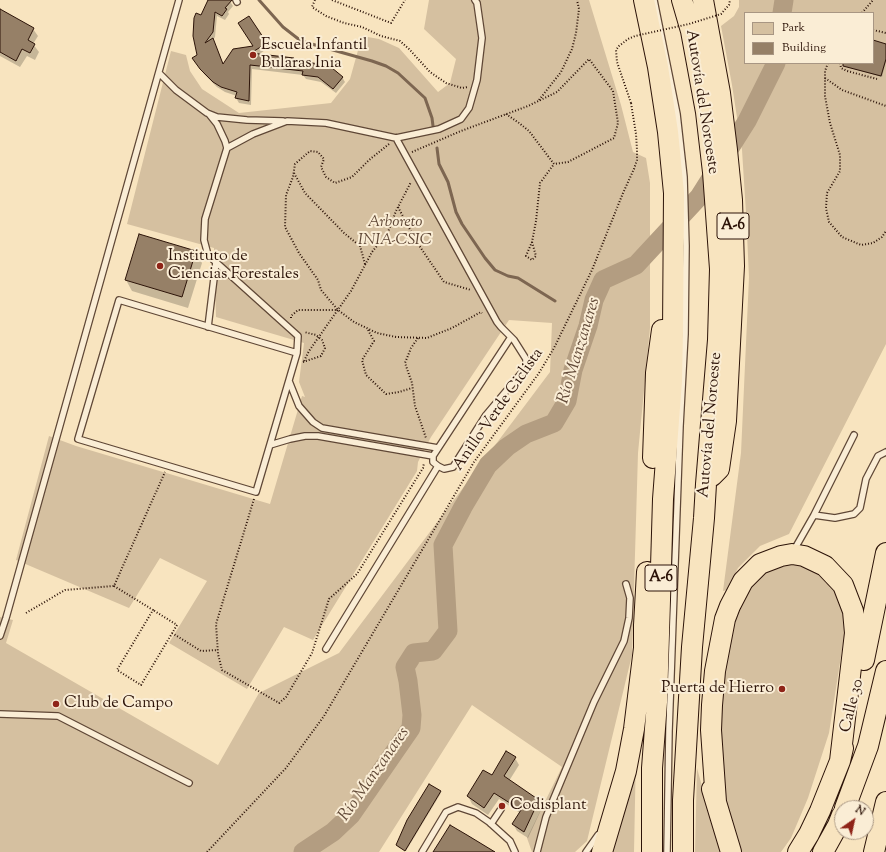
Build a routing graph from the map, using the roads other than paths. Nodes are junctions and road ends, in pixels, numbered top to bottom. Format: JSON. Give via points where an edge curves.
{"nodes":[{"id":1,"x":179,"y":0,"type":"edge"},
{"id":2,"x":475,"y":0,"type":"edge"},
{"id":3,"x":630,"y":0,"type":"edge"},
{"id":4,"x":644,"y":0,"type":"edge"},
{"id":5,"x":654,"y":0,"type":"edge"},
{"id":6,"x":682,"y":0,"type":"edge"},
{"id":7,"x":703,"y":0,"type":"edge"},
{"id":8,"x":159,"y":73,"type":"junction"},
{"id":9,"x":714,"y":111,"type":"junction"},
{"id":10,"x":207,"y":113,"type":"junction"},
{"id":11,"x":665,"y":115,"type":"junction"},
{"id":12,"x":287,"y":122,"type":"junction"},
{"id":13,"x":396,"y":138,"type":"junction"},
{"id":14,"x":227,"y":148,"type":"junction"},
{"id":15,"x":216,"y":262,"type":"junction"},
{"id":16,"x":208,"y":326,"type":"junction"},
{"id":17,"x":673,"y":332,"type":"junction"},
{"id":18,"x":511,"y":336,"type":"junction"},
{"id":19,"x":297,"y":353,"type":"junction"},
{"id":20,"x":289,"y":381,"type":"junction"},
{"id":21,"x":854,"y":435,"type":"dead end"},
{"id":22,"x":270,"y":445,"type":"junction"},
{"id":23,"x":438,"y":448,"type":"junction"},
{"id":24,"x":886,"y":452,"type":"edge"},
{"id":25,"x":430,"y":455,"type":"junction"},
{"id":26,"x":438,"y":466,"type":"junction"},
{"id":27,"x":814,"y":515,"type":"junction"},
{"id":28,"x":704,"y":518,"type":"junction"},
{"id":29,"x":886,"y":553,"type":"edge"},
{"id":30,"x":792,"y":554,"type":"junction"},
{"id":31,"x":626,"y":584,"type":"dead end"},
{"id":32,"x":0,"y":636,"type":"edge"},
{"id":33,"x":326,"y":650,"type":"dead end"},
{"id":34,"x":886,"y":671,"type":"edge"},
{"id":35,"x":0,"y":714,"type":"edge"},
{"id":36,"x":840,"y":761,"type":"junction"},
{"id":37,"x":189,"y":783,"type":"dead end"},
{"id":38,"x":848,"y":800,"type":"edge"},
{"id":39,"x":716,"y":802,"type":"junction"},
{"id":40,"x":886,"y":802,"type":"edge"},
{"id":41,"x":502,"y":809,"type":"dead end"},
{"id":42,"x":491,"y":824,"type":"junction"},
{"id":43,"x":834,"y":832,"type":"edge"},
{"id":44,"x":597,"y":846,"type":"edge"},
{"id":45,"x":422,"y":852,"type":"edge"},
{"id":46,"x":515,"y":852,"type":"edge"},
{"id":47,"x":537,"y":852,"type":"edge"},
{"id":48,"x":586,"y":852,"type":"edge"},
{"id":49,"x":652,"y":852,"type":"edge"},
{"id":50,"x":668,"y":852,"type":"edge"},
{"id":51,"x":683,"y":852,"type":"edge"},
{"id":52,"x":731,"y":852,"type":"edge"},
{"id":53,"x":798,"y":852,"type":"edge"},
{"id":54,"x":823,"y":852,"type":"edge"},
{"id":55,"x":874,"y":852,"type":"edge"}],
"edges":[{"from":1,"to":8,"type":"lane"},
{"from":2,"to":13,"type":"lane","via":[[482,38],[476,85],[469,108],[460,119],[439,129]]},
{"from":3,"to":11,"type":"highway","number":"A-6","via":[[646,71]]},
{"from":4,"to":11,"type":"highway","number":"A-6"},
{"from":5,"to":11,"type":"lane"},
{"from":6,"to":9,"type":"highway","name":"Autovía del Noroeste","number":"A-6"},
{"from":7,"to":9,"type":"highway","number":"A-6"},
{"from":8,"to":10,"type":"lane","via":[[176,90]]},
{"from":8,"to":32,"type":"lane"},
{"from":9,"to":28,"type":"highway","name":"Autovía del Noroeste","number":"A-6","via":[[713,172],[724,341]]},
{"from":10,"to":12,"type":"lane","via":[[216,117]]},
{"from":10,"to":14,"type":"lane","via":[[217,124]]},
{"from":11,"to":17,"type":"highway","number":"A-6","via":[[661,187],[662,246]]},
{"from":12,"to":13,"type":"lane","via":[[326,122]]},
{"from":12,"to":14,"type":"lane","via":[[253,134]]},
{"from":13,"to":18,"type":"lane","via":[[497,322]]},
{"from":14,"to":15,"type":"lane","via":[[205,219],[204,240],[208,255]]},
{"from":15,"to":16,"type":"lane"},
{"from":15,"to":19,"type":"lane","via":[[298,336]]},
{"from":16,"to":19,"type":"lane"},
{"from":16,"to":22,"type":"lane","via":[[119,300],[78,439],[256,492]]},
{"from":17,"to":44,"type":"highway","via":[[656,373],[643,670],[626,771]]},
{"from":17,"to":49,"type":"highway","number":"A-6","via":[[664,375],[662,401],[666,454],[652,768]]},
{"from":17,"to":50,"type":"lane","via":[[680,426],[669,731]]},
{"from":18,"to":23,"type":"lane"},
{"from":18,"to":26,"type":"lane","via":[[526,359],[526,366],[486,415],[453,467],[444,469]]},
{"from":19,"to":20,"type":"lane"},
{"from":20,"to":22,"type":"lane"},
{"from":20,"to":23,"type":"lane","via":[[299,406],[322,428]]},
{"from":21,"to":27,"type":"lane"},
{"from":22,"to":25,"type":"lane","via":[[305,436],[318,436]]},
{"from":23,"to":25,"type":"lane"},
{"from":24,"to":27,"type":"lane","via":[[878,456],[866,479],[860,508],[854,514],[835,518]]},
{"from":25,"to":26,"type":"lane"},
{"from":26,"to":33,"type":"lane"},
{"from":27,"to":30,"type":"lane"},
{"from":28,"to":39,"type":"highway","via":[[708,583],[702,673],[702,727],[706,771]]},
{"from":28,"to":51,"type":"highway","name":"Autovía del Noroeste","number":"A-6","via":[[692,647],[683,800]]},
{"from":29,"to":36,"type":"highway","name":"Calle 30"},
{"from":30,"to":36,"type":"highway","via":[[815,560],[835,575],[844,585],[854,611],[855,633]]},
{"from":30,"to":39,"type":"highway","via":[[760,564],[743,581],[730,606],[721,637],[712,705]]},
{"from":31,"to":47,"type":"lane","via":[[630,598],[624,641],[580,734],[546,817]]},
{"from":34,"to":38,"type":"highway","name":"Calle 30","via":[[868,746]]},
{"from":35,"to":37,"type":"lane","via":[[58,716]]},
{"from":36,"to":53,"type":"highway","name":"Calle 30","via":[[820,811]]},
{"from":39,"to":52,"type":"highway"},
{"from":40,"to":55,"type":"highway"},
{"from":41,"to":42,"type":"lane"},
{"from":42,"to":45,"type":"lane","via":[[476,813],[458,807],[446,812]]},
{"from":42,"to":46,"type":"lane","via":[[510,841]]},
{"from":43,"to":54,"type":"highway"},
{"from":44,"to":48,"type":"lane"}]}
